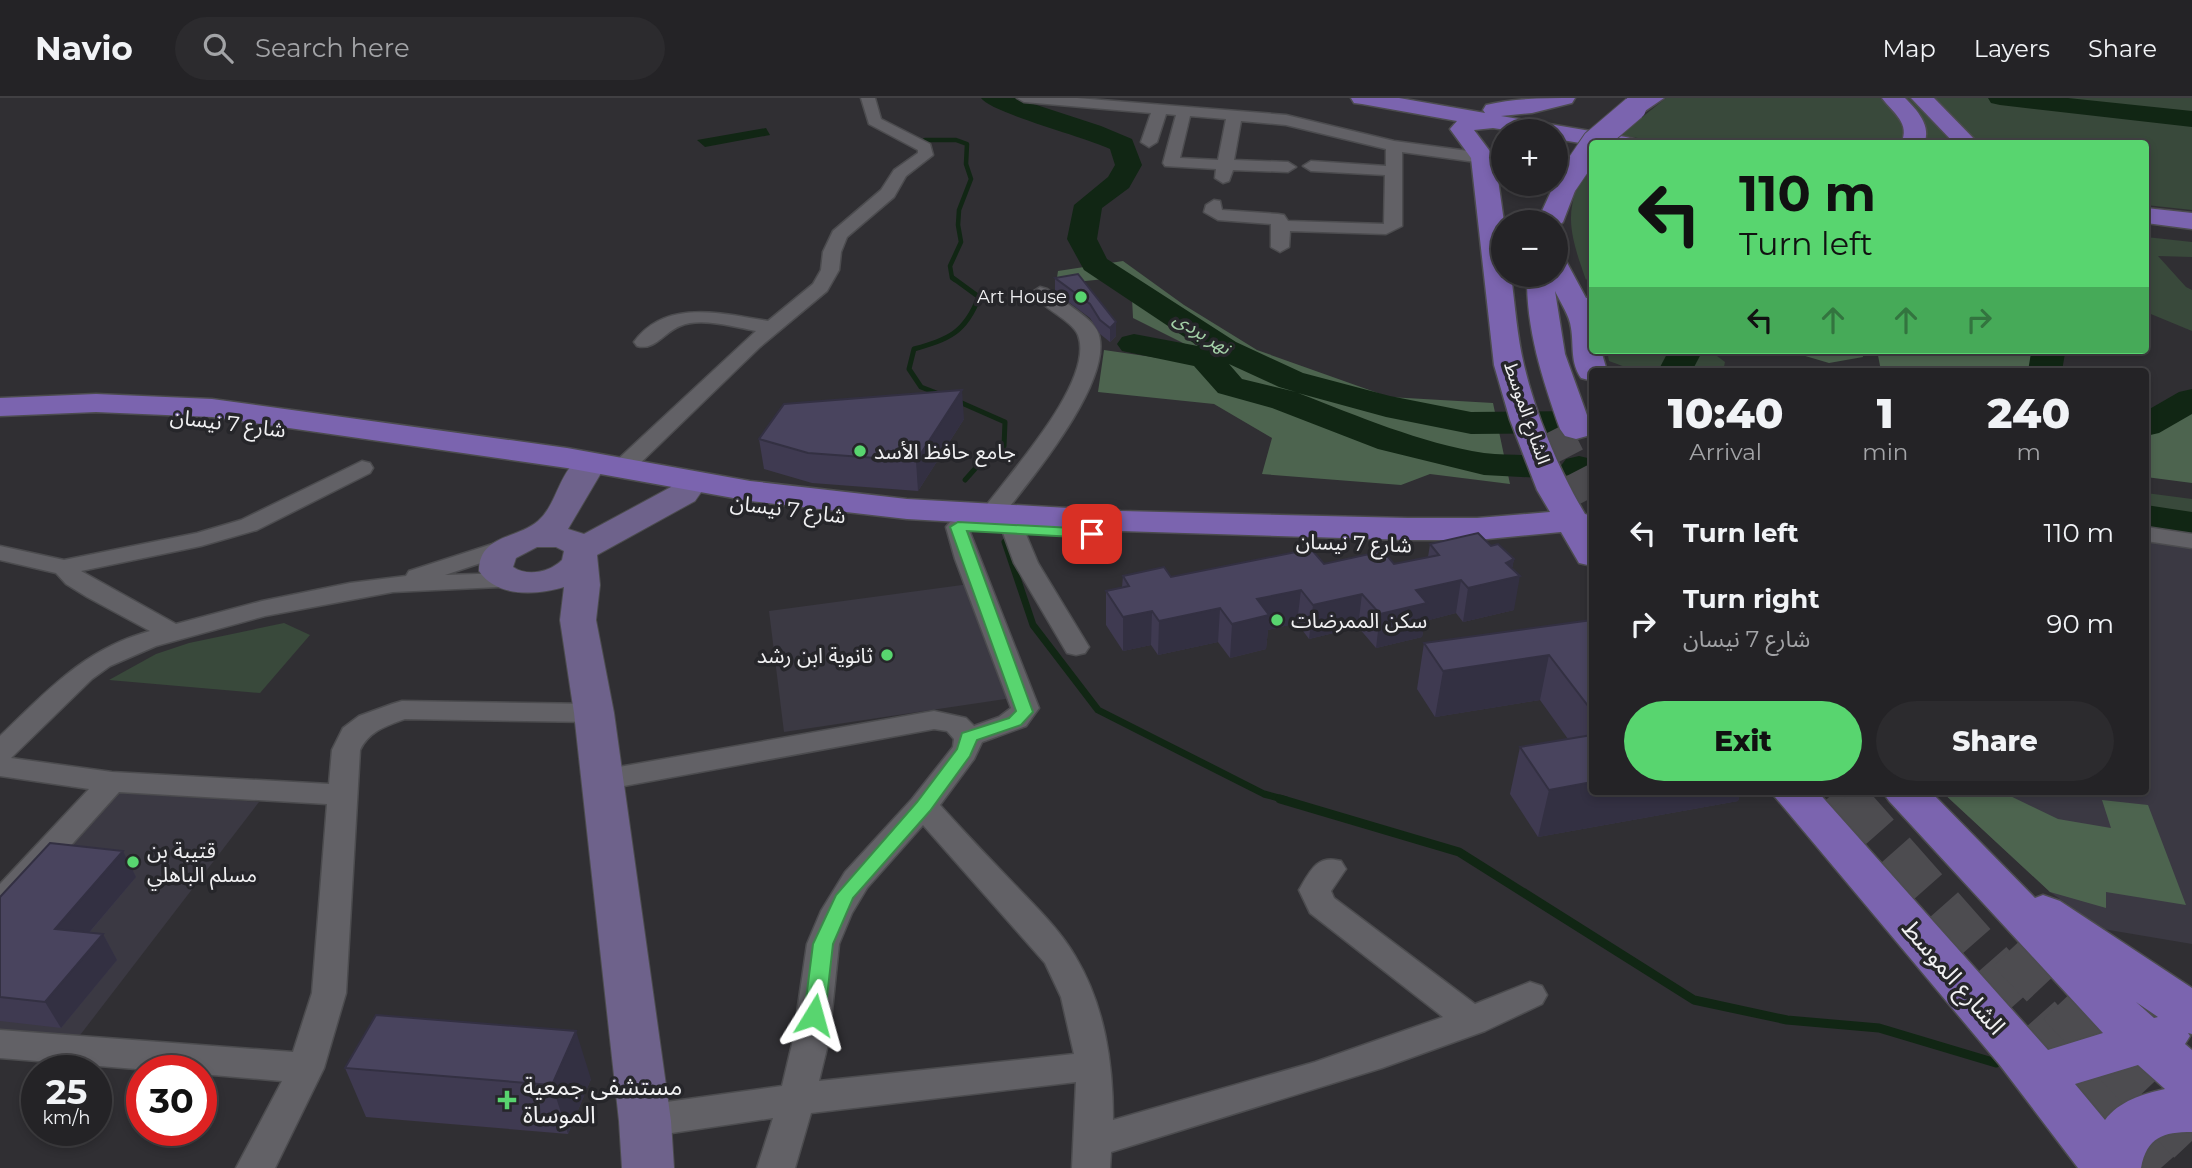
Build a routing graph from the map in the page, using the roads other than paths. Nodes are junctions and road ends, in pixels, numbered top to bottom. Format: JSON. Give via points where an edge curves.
{"nodes":[{"id":1,"x":868,"y":98,"type":"edge"},
{"id":2,"x":1024,"y":98,"type":"edge"},
{"id":3,"x":1338,"y":98,"type":"edge"},
{"id":4,"x":1362,"y":98,"type":"edge"},
{"id":5,"x":1564,"y":98,"type":"edge"},
{"id":6,"x":1894,"y":98,"type":"edge"},
{"id":7,"x":1922,"y":98,"type":"edge"},
{"id":8,"x":1633,"y":102,"type":"edge"},
{"id":9,"x":1407,"y":107,"type":"junction"},
{"id":10,"x":1160,"y":110,"type":"junction"},
{"id":11,"x":1184,"y":112,"type":"junction"},
{"id":12,"x":1234,"y":115,"type":"junction"},
{"id":13,"x":1568,"y":134,"type":"edge"},
{"id":14,"x":1486,"y":139,"type":"edge"},
{"id":15,"x":1596,"y":140,"type":"edge"},
{"id":16,"x":1603,"y":140,"type":"edge"},
{"id":17,"x":1915,"y":140,"type":"edge"},
{"id":18,"x":1964,"y":140,"type":"edge"},
{"id":19,"x":1568,"y":141,"type":"edge"},
{"id":20,"x":1149,"y":142,"type":"dead end"},
{"id":21,"x":1589,"y":144,"type":"edge"},
{"id":22,"x":1394,"y":146,"type":"junction"},
{"id":23,"x":1589,"y":146,"type":"edge"},
{"id":24,"x":1568,"y":165,"type":"edge"},
{"id":25,"x":1311,"y":166,"type":"dead end"},
{"id":26,"x":1288,"y":167,"type":"dead end"},
{"id":27,"x":1392,"y":171,"type":"junction"},
{"id":28,"x":1224,"y":172,"type":"junction"},
{"id":29,"x":1214,"y":205,"type":"dead end"},
{"id":30,"x":1332,"y":206,"type":"dead end"},
{"id":31,"x":1503,"y":210,"type":"edge"},
{"id":32,"x":2149,"y":215,"type":"edge"},
{"id":33,"x":2187,"y":223,"type":"edge"},
{"id":34,"x":2149,"y":224,"type":"edge"},
{"id":35,"x":1281,"y":226,"type":"junction"},
{"id":36,"x":1334,"y":227,"type":"junction"},
{"id":37,"x":1280,"y":247,"type":"dead end"},
{"id":38,"x":1568,"y":284,"type":"edge"},
{"id":39,"x":1520,"y":287,"type":"edge"},
{"id":40,"x":1522,"y":287,"type":"edge"},
{"id":41,"x":1040,"y":293,"type":"dead end"},
{"id":42,"x":1589,"y":316,"type":"edge"},
{"id":43,"x":771,"y":327,"type":"junction"},
{"id":44,"x":644,"y":342,"type":"dead end"},
{"id":45,"x":1591,"y":368,"type":"edge"},
{"id":46,"x":0,"y":407,"type":"edge"},
{"id":47,"x":0,"y":418,"type":"edge"},
{"id":48,"x":1565,"y":429,"type":"tunnel mouth"},
{"id":49,"x":362,"y":468,"type":"dead end"},
{"id":50,"x":598,"y":468,"type":"junction"},
{"id":51,"x":688,"y":488,"type":"junction"},
{"id":52,"x":1002,"y":523,"type":"junction"},
{"id":53,"x":958,"y":527,"type":"junction"},
{"id":54,"x":2149,"y":534,"type":"edge"},
{"id":55,"x":1586,"y":536,"type":"edge"},
{"id":56,"x":527,"y":540,"type":"junction"},
{"id":57,"x":2192,"y":541,"type":"edge"},
{"id":58,"x":0,"y":552,"type":"edge"},
{"id":59,"x":580,"y":555,"type":"junction"},
{"id":60,"x":64,"y":567,"type":"junction"},
{"id":61,"x":515,"y":582,"type":"junction"},
{"id":62,"x":393,"y":584,"type":"junction"},
{"id":63,"x":578,"y":620,"type":"junction"},
{"id":64,"x":171,"y":632,"type":"junction"},
{"id":65,"x":1076,"y":647,"type":"dead end"},
{"id":66,"x":593,"y":713,"type":"junction"},
{"id":67,"x":968,"y":737,"type":"junction"},
{"id":68,"x":0,"y":752,"type":"edge"},
{"id":69,"x":0,"y":766,"type":"edge"},
{"id":70,"x":602,"y":780,"type":"junction"},
{"id":71,"x":112,"y":782,"type":"junction"},
{"id":72,"x":344,"y":795,"type":"junction"},
{"id":73,"x":1795,"y":795,"type":"edge"},
{"id":74,"x":1908,"y":795,"type":"edge"},
{"id":75,"x":923,"y":806,"type":"junction"},
{"id":76,"x":1330,"y":869,"type":"dead end"},
{"id":77,"x":1978,"y":869,"type":"junction"},
{"id":78,"x":0,"y":904,"type":"edge"},
{"id":79,"x":1530,"y":995,"type":"dead end"},
{"id":80,"x":2192,"y":1014,"type":"edge"},
{"id":81,"x":1474,"y":1021,"type":"junction"},
{"id":82,"x":2192,"y":1025,"type":"edge"},
{"id":83,"x":2146,"y":1043,"type":"junction"},
{"id":84,"x":0,"y":1044,"type":"edge"},
{"id":85,"x":1093,"y":1066,"type":"junction"},
{"id":86,"x":306,"y":1068,"type":"junction"},
{"id":87,"x":2038,"y":1074,"type":"junction"},
{"id":88,"x":2192,"y":1081,"type":"edge"},
{"id":89,"x":797,"y":1099,"type":"junction"},
{"id":90,"x":2192,"y":1110,"type":"edge"},
{"id":91,"x":645,"y":1121,"type":"junction"},
{"id":92,"x":1093,"y":1154,"type":"edge"},
{"id":93,"x":255,"y":1168,"type":"edge"},
{"id":94,"x":648,"y":1168,"type":"edge"},
{"id":95,"x":776,"y":1168,"type":"edge"},
{"id":96,"x":2111,"y":1168,"type":"edge"}],
"edges":[{"from":1,"to":43,"type":"street","via":[[874,121],[926,151],[900,173],[888,193],[839,235],[830,270],[820,287]]},
{"from":2,"to":10,"type":"street"},
{"from":3,"to":14,"type":"main road"},
{"from":4,"to":9,"type":"main road"},
{"from":5,"to":9,"type":"main road","via":[[1483,111]]},
{"from":6,"to":17,"type":"main road","via":[[1915,125]]},
{"from":7,"to":18,"type":"main road"},
{"from":8,"to":15,"type":"main road","bridge":true},
{"from":9,"to":14,"type":"main road"},
{"from":10,"to":11,"type":"street"},
{"from":10,"to":20,"type":"street"},
{"from":11,"to":12,"type":"street"},
{"from":11,"to":28,"type":"street","via":[[1171,163]]},
{"from":12,"to":22,"type":"street","via":[[1299,122]]},
{"from":12,"to":28,"type":"street"},
{"from":13,"to":16,"type":"main road"},
{"from":14,"to":22,"type":"street"},
{"from":14,"to":31,"type":"main road","name":"الشارع الموسط"},
{"from":19,"to":21,"type":"main road"},
{"from":22,"to":27,"type":"street"},
{"from":23,"to":24,"type":"main road","bridge":true},
{"from":25,"to":27,"type":"street"},
{"from":26,"to":28,"type":"street"},
{"from":27,"to":36,"type":"street","via":[[1393,226]]},
{"from":29,"to":35,"type":"street","via":[[1213,212],[1218,215],[1274,218]]},
{"from":30,"to":36,"type":"street"},
{"from":32,"to":33,"type":"main road"},
{"from":33,"to":34,"type":"main road"},
{"from":35,"to":36,"type":"street"},
{"from":35,"to":37,"type":"street"},
{"from":38,"to":42,"type":"main road"},
{"from":39,"to":55,"type":"main road","name":"الشارع الموسط","via":[[1509,365],[1554,490]]},
{"from":40,"to":48,"type":"main road","name":"الشارع الموسط","via":[[1529,356]]},
{"from":41,"to":52,"type":"street","via":[[1087,330],[1092,354],[1079,392]]},
{"from":42,"to":45,"type":"main road"},
{"from":43,"to":44,"type":"street","via":[[683,318]]},
{"from":43,"to":50,"type":"street"},
{"from":46,"to":50,"type":"main road","name":"شارع 7 نيسان","via":[[136,404],[212,408]]},
{"from":47,"to":50,"type":"main road","name":"شارع 7 نيسان","via":[[97,414],[197,418]]},
{"from":49,"to":60,"type":"street","via":[[249,525]]},
{"from":50,"to":51,"type":"main road","name":"شارع 7 نيسان"},
{"from":50,"to":51,"type":"main road","name":"شارع 7 نيسان"},
{"from":50,"to":56,"type":"street","via":[[561,519]]},
{"from":51,"to":52,"type":"main road","name":"شارع 7 نيسان"},
{"from":51,"to":53,"type":"main road","name":"شارع 7 نيسان","via":[[807,513]]},
{"from":51,"to":59,"type":"street"},
{"from":52,"to":53,"type":"main road","name":"شارع 7 نيسان"},
{"from":52,"to":55,"type":"main road","name":"شارع 7 نيسان","via":[[1447,546],[1528,544]]},
{"from":52,"to":65,"type":"street"},
{"from":53,"to":67,"type":"street","via":[[1025,708],[1015,722]]},
{"from":54,"to":57,"type":"street"},
{"from":56,"to":59,"type":"street","via":[[567,538],[576,543]]},
{"from":56,"to":61,"type":"street","via":[[504,550],[495,564],[502,577]]},
{"from":56,"to":62,"type":"street"},
{"from":58,"to":60,"type":"street"},
{"from":59,"to":61,"type":"street","via":[[555,578]]},
{"from":59,"to":63,"type":"street"},
{"from":60,"to":64,"type":"street","via":[[96,592]]},
{"from":61,"to":62,"type":"street"},
{"from":61,"to":63,"type":"street"},
{"from":62,"to":64,"type":"street","via":[[262,608]]},
{"from":63,"to":66,"type":"street"},
{"from":64,"to":68,"type":"street","via":[[123,649],[82,673]]},
{"from":66,"to":70,"type":"street"},
{"from":66,"to":72,"type":"street","via":[[413,709],[391,713],[369,722],[348,742]]},
{"from":67,"to":70,"type":"street","via":[[956,724],[934,720]]},
{"from":67,"to":75,"type":"street","via":[[964,752]]},
{"from":69,"to":71,"type":"street"},
{"from":70,"to":91,"type":"street"},
{"from":71,"to":72,"type":"street"},
{"from":71,"to":78,"type":"street"},
{"from":72,"to":86,"type":"street","via":[[329,993]]},
{"from":73,"to":87,"type":"main road","name":"الشارع الموسط"},
{"from":74,"to":77,"type":"main road"},
{"from":75,"to":85,"type":"street","via":[[1051,946],[1081,1003]]},
{"from":75,"to":89,"type":"street","via":[[856,880],[833,919],[823,944],[811,1040]]},
{"from":76,"to":81,"type":"street","via":[[1315,890],[1321,905]]},
{"from":77,"to":80,"type":"main road"},
{"from":77,"to":83,"type":"main road"},
{"from":79,"to":81,"type":"street"},
{"from":81,"to":92,"type":"street"},
{"from":82,"to":83,"type":"main road"},
{"from":83,"to":87,"type":"main road"},
{"from":83,"to":88,"type":"main road"},
{"from":84,"to":86,"type":"street"},
{"from":85,"to":89,"type":"street"},
{"from":85,"to":92,"type":"street"},
{"from":86,"to":93,"type":"street"},
{"from":87,"to":96,"type":"main road","name":"الشارع الموسط"},
{"from":89,"to":91,"type":"street"},
{"from":89,"to":95,"type":"street"},
{"from":90,"to":96,"type":"main road","via":[[2161,1112],[2140,1120],[2124,1133]]},
{"from":91,"to":94,"type":"street"}]}
